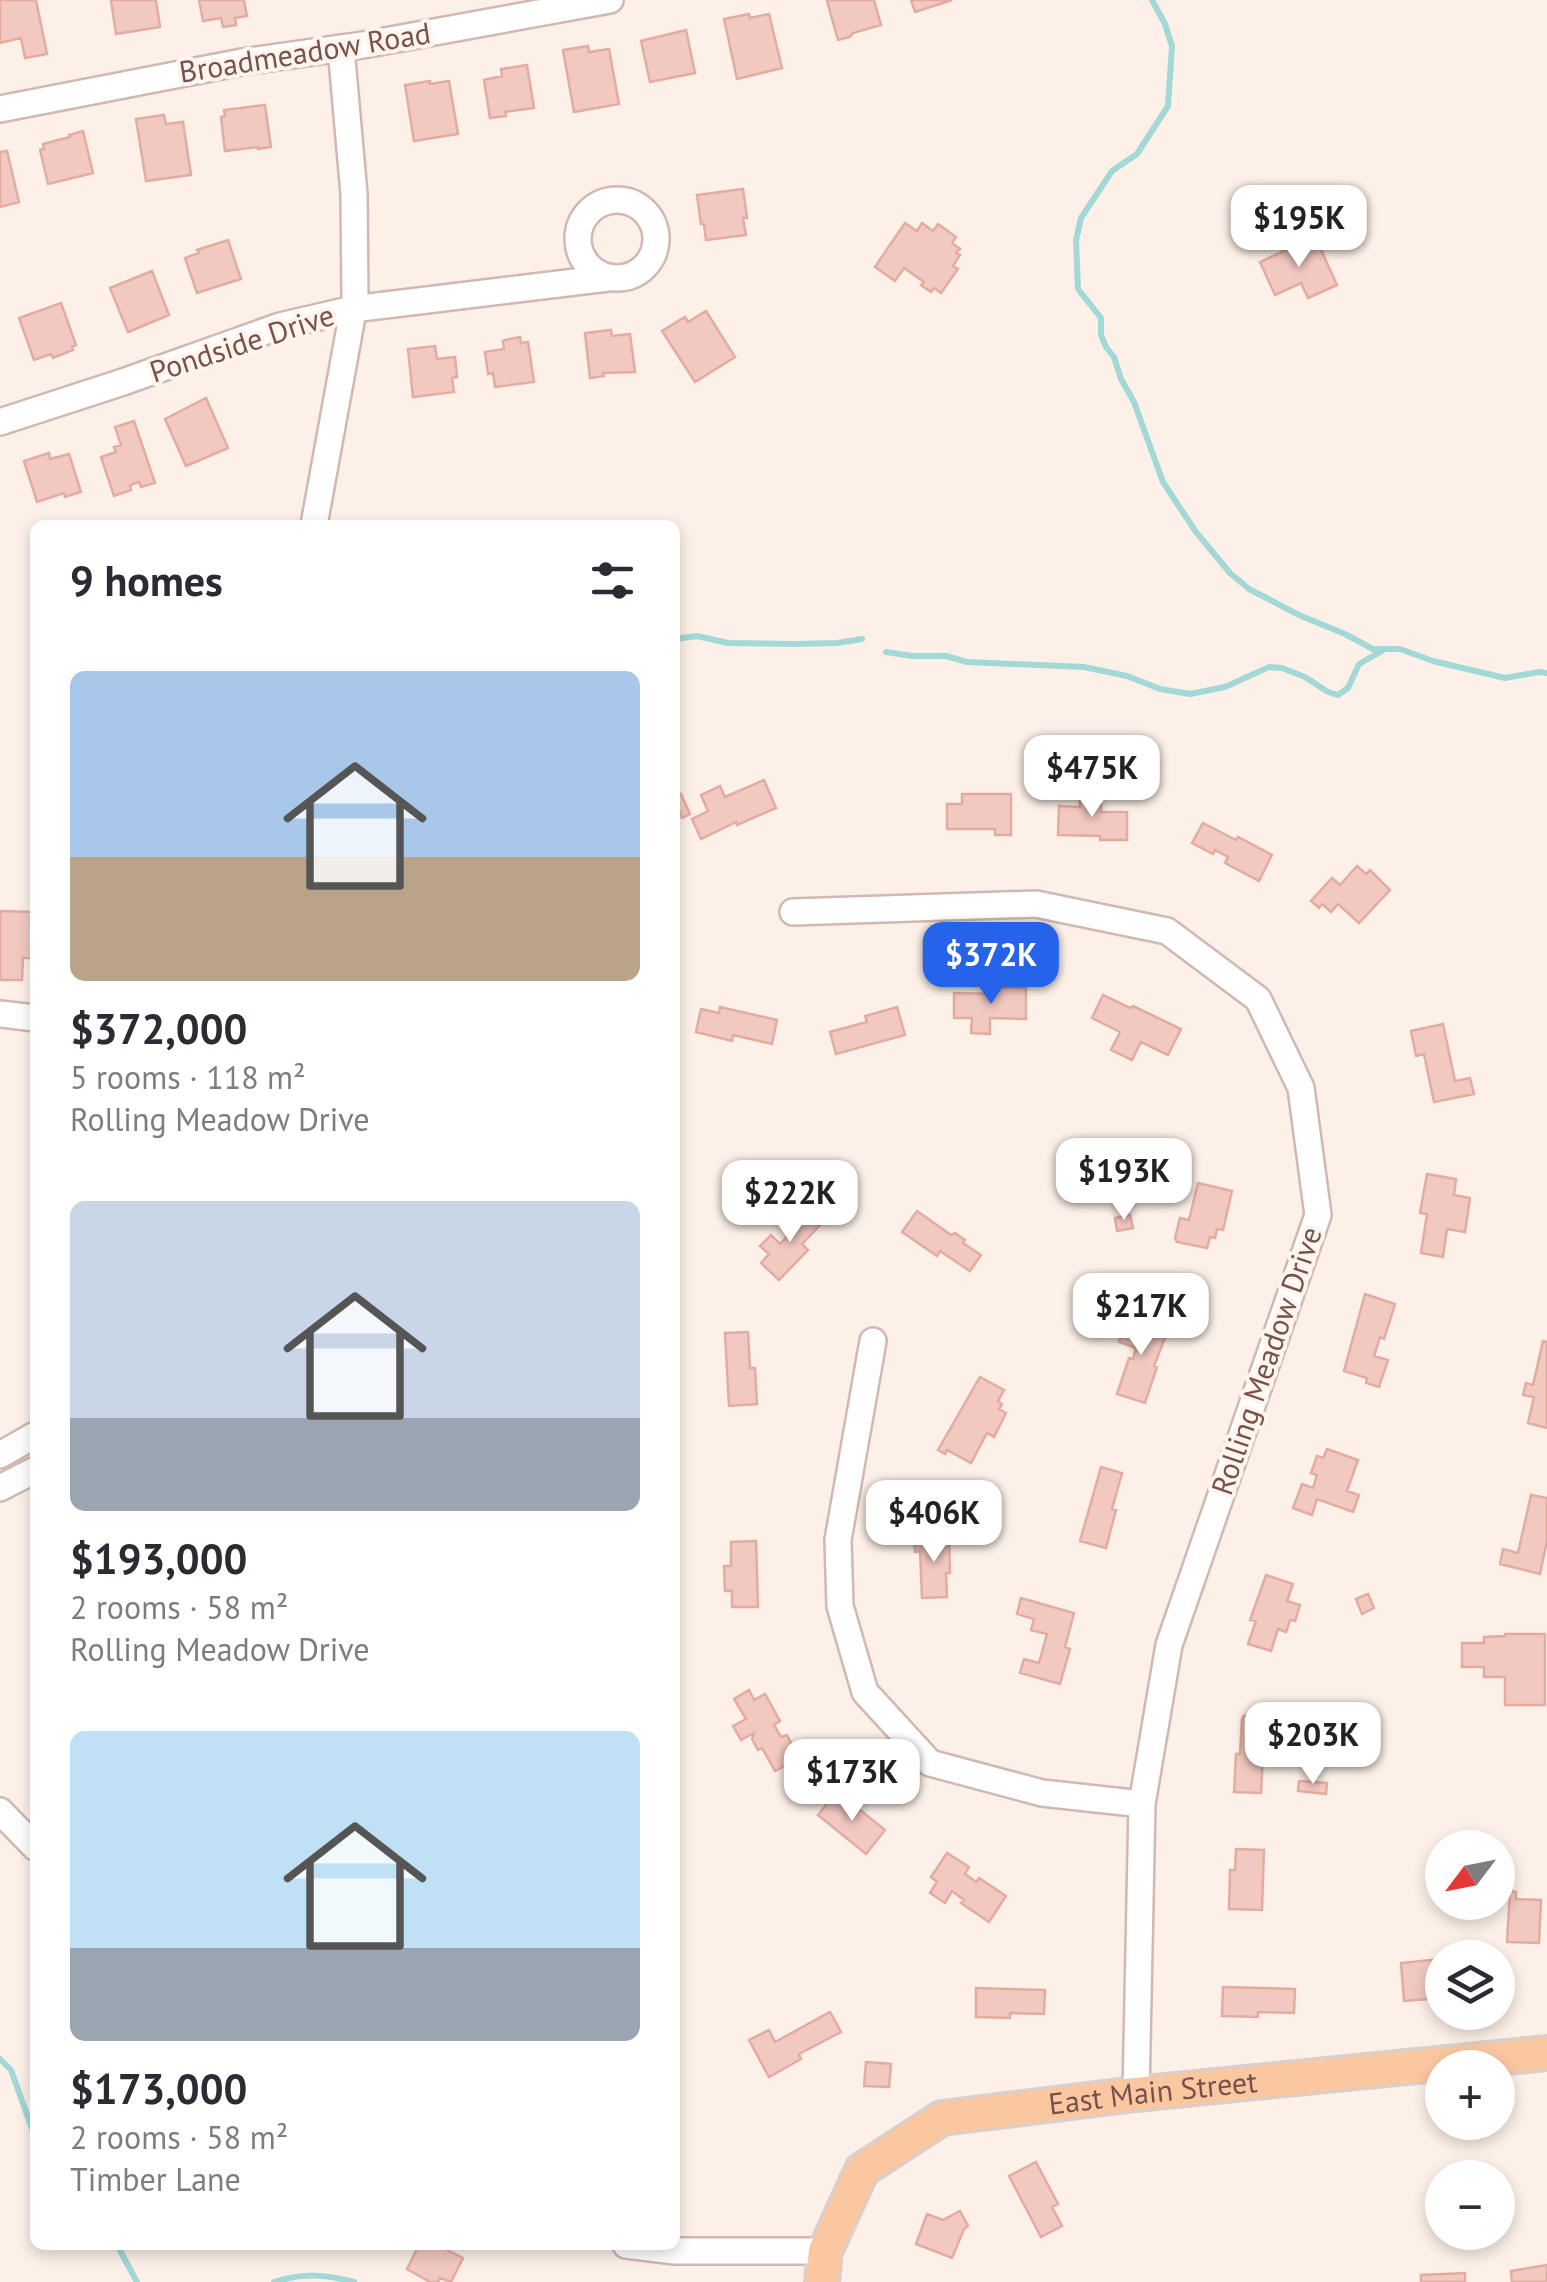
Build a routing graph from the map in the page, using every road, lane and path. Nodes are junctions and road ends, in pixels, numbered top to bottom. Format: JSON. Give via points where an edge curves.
{"nodes":[{"id":1,"x":610,"y":0,"type":"edge"},
{"id":2,"x":341,"y":48,"type":"junction"},
{"id":3,"x":0,"y":108,"type":"edge"},
{"id":4,"x":608,"y":278,"type":"dead end"},
{"id":5,"x":353,"y":309,"type":"junction"},
{"id":6,"x":0,"y":422,"type":"edge"},
{"id":7,"x":315,"y":520,"type":"edge"},
{"id":8,"x":793,"y":912,"type":"dead end"},
{"id":9,"x":0,"y":1014,"type":"edge"},
{"id":10,"x":30,"y":1017,"type":"edge"},
{"id":11,"x":873,"y":1341,"type":"dead end"},
{"id":12,"x":30,"y":1438,"type":"edge"},
{"id":13,"x":0,"y":1455,"type":"edge"},
{"id":14,"x":30,"y":1473,"type":"edge"},
{"id":15,"x":0,"y":1488,"type":"edge"},
{"id":16,"x":1142,"y":1804,"type":"junction"},
{"id":17,"x":0,"y":1811,"type":"edge"},
{"id":18,"x":30,"y":1842,"type":"edge"},
{"id":19,"x":1547,"y":2053,"type":"edge"},
{"id":20,"x":1136,"y":2094,"type":"junction"},
{"id":21,"x":667,"y":2250,"type":"edge"},
{"id":22,"x":824,"y":2267,"type":"edge"}],
"edges":[{"from":1,"to":2,"type":"street","name":"Broadmeadow Road"},
{"from":2,"to":3,"type":"street","name":"Broadmeadow Road"},
{"from":2,"to":5,"type":"street","via":[[354,194]]},
{"from":4,"to":5,"type":"street","name":"Pondside Drive"},
{"from":5,"to":6,"type":"street","name":"Pondside Drive","via":[[280,326]]},
{"from":5,"to":7,"type":"street"},
{"from":8,"to":16,"type":"street","name":"Rolling Meadow Drive","via":[[1036,904],[1167,931],[1258,998],[1301,1088],[1318,1216],[1169,1645]]},
{"from":9,"to":10,"type":"street"},
{"from":11,"to":16,"type":"street","via":[[838,1540],[840,1606],[865,1692],[930,1764],[1042,1793]]},
{"from":12,"to":13,"type":"street"},
{"from":14,"to":15,"type":"street"},
{"from":16,"to":20,"type":"street","name":"Rolling Meadow Drive"},
{"from":17,"to":18,"type":"street"},
{"from":19,"to":20,"type":"main road","name":"East Main Street"},
{"from":20,"to":22,"type":"main road","name":"East Main Street","via":[[942,2118],[862,2170]]},
{"from":21,"to":22,"type":"street"}]}
